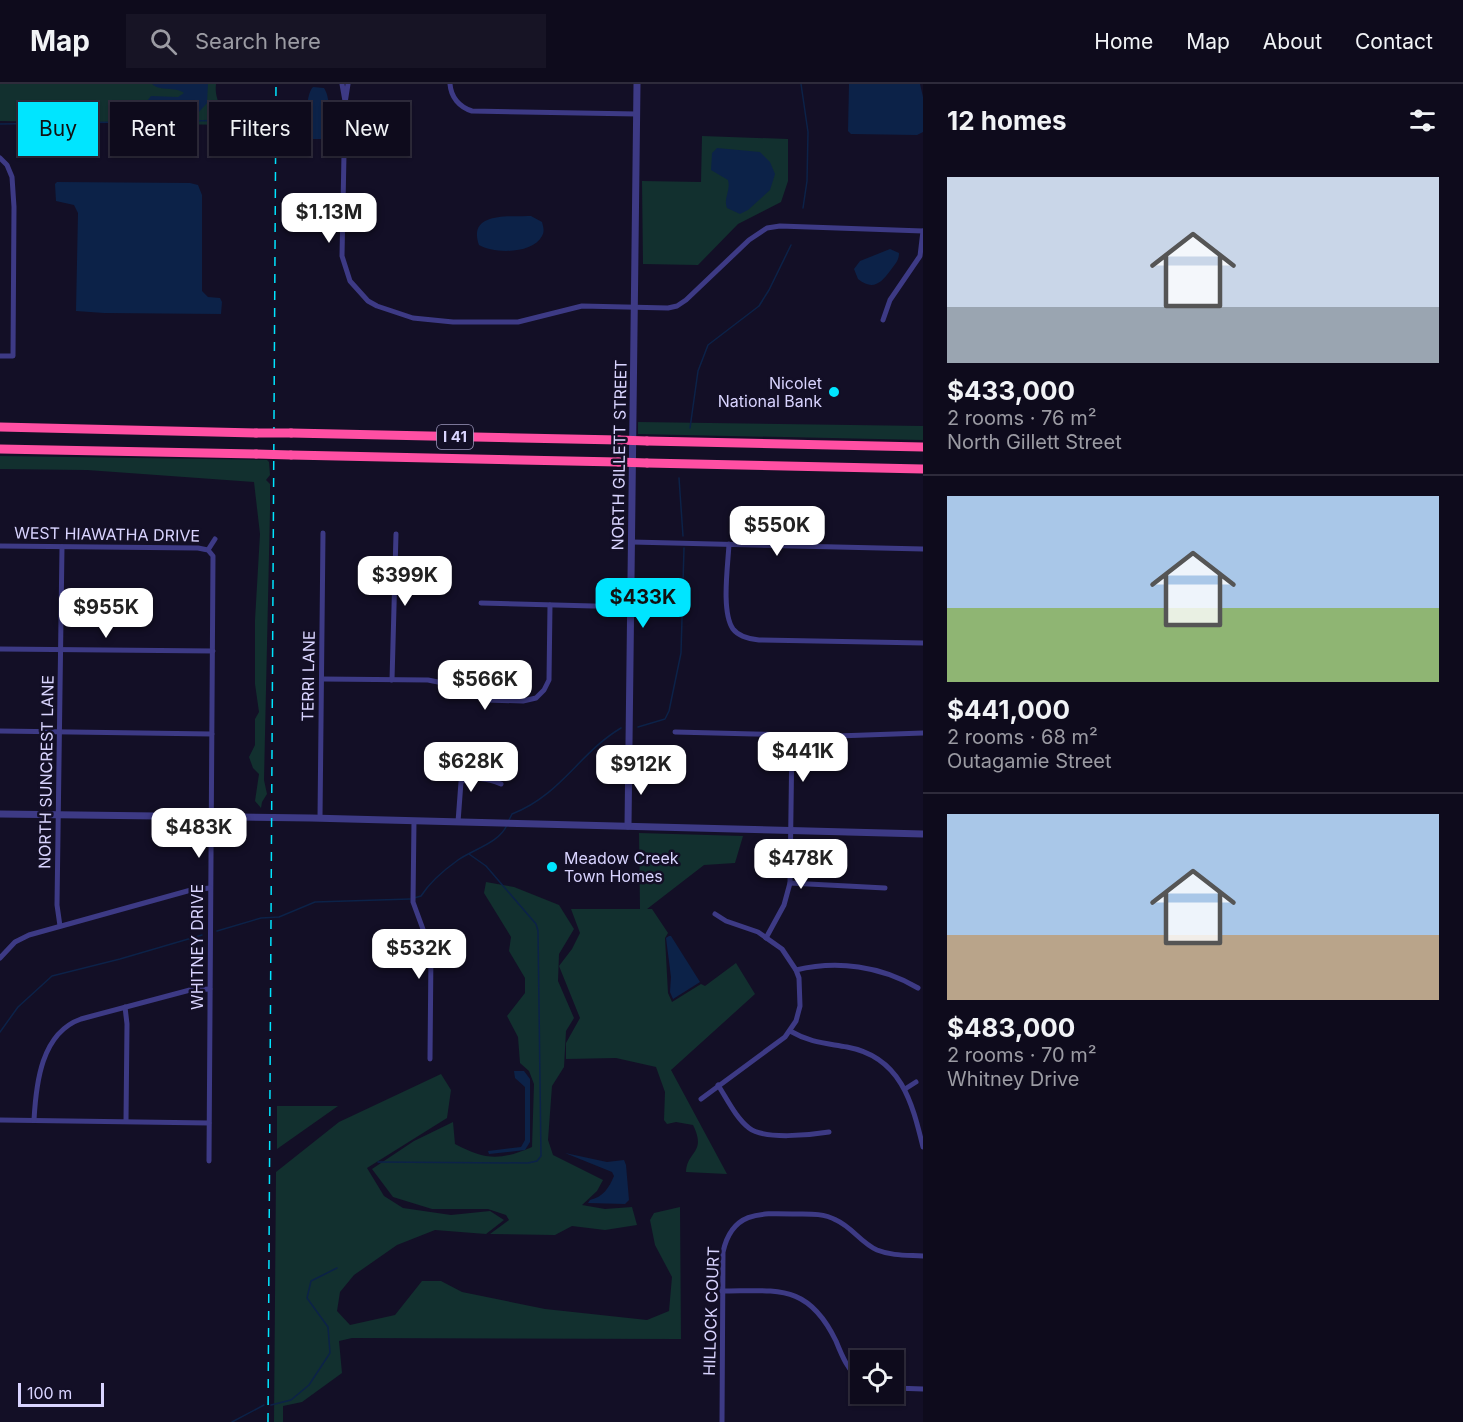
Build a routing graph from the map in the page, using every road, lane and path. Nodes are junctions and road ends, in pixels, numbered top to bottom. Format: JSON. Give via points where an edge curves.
{"nodes":[{"id":1,"x":342,"y":84,"type":"edge"},
{"id":2,"x":348,"y":84,"type":"edge"},
{"id":3,"x":450,"y":84,"type":"edge"},
{"id":4,"x":637,"y":84,"type":"edge"},
{"id":5,"x":345,"y":102,"type":"edge"},
{"id":6,"x":345,"y":102,"type":"edge"},
{"id":7,"x":637,"y":114,"type":"junction"},
{"id":8,"x":344,"y":156,"type":"edge"},
{"id":9,"x":0,"y":158,"type":"edge"},
{"id":10,"x":923,"y":231,"type":"edge"},
{"id":11,"x":635,"y":307,"type":"junction"},
{"id":12,"x":883,"y":320,"type":"dead end"},
{"id":13,"x":0,"y":356,"type":"edge"},
{"id":14,"x":0,"y":427,"type":"edge"},
{"id":15,"x":923,"y":447,"type":"edge"},
{"id":16,"x":0,"y":449,"type":"edge"},
{"id":17,"x":923,"y":469,"type":"edge"},
{"id":18,"x":323,"y":533,"type":"dead end"},
{"id":19,"x":396,"y":534,"type":"dead end"},
{"id":20,"x":215,"y":539,"type":"dead end"},
{"id":21,"x":632,"y":542,"type":"junction"},
{"id":22,"x":729,"y":544,"type":"junction"},
{"id":23,"x":0,"y":546,"type":"edge"},
{"id":24,"x":62,"y":547,"type":"junction"},
{"id":25,"x":923,"y":549,"type":"edge"},
{"id":26,"x":210,"y":551,"type":"junction"},
{"id":27,"x":481,"y":603,"type":"dead end"},
{"id":28,"x":550,"y":605,"type":"junction"},
{"id":29,"x":631,"y":607,"type":"junction"},
{"id":30,"x":923,"y":643,"type":"edge"},
{"id":31,"x":0,"y":649,"type":"edge"},
{"id":32,"x":61,"y":650,"type":"junction"},
{"id":33,"x":213,"y":651,"type":"junction"},
{"id":34,"x":322,"y":679,"type":"junction"},
{"id":35,"x":392,"y":680,"type":"junction"},
{"id":36,"x":0,"y":731,"type":"edge"},
{"id":37,"x":60,"y":732,"type":"junction"},
{"id":38,"x":675,"y":732,"type":"dead end"},
{"id":39,"x":923,"y":733,"type":"edge"},
{"id":40,"x":212,"y":734,"type":"junction"},
{"id":41,"x":792,"y":736,"type":"junction"},
{"id":42,"x":501,"y":784,"type":"dead end"},
{"id":43,"x":0,"y":813,"type":"edge"},
{"id":44,"x":58,"y":814,"type":"junction"},
{"id":45,"x":211,"y":816,"type":"junction"},
{"id":46,"x":320,"y":818,"type":"junction"},
{"id":47,"x":414,"y":821,"type":"junction"},
{"id":48,"x":458,"y":822,"type":"junction"},
{"id":49,"x":628,"y":826,"type":"junction"},
{"id":50,"x":791,"y":830,"type":"junction"},
{"id":51,"x":923,"y":834,"type":"edge"},
{"id":52,"x":790,"y":883,"type":"junction"},
{"id":53,"x":210,"y":888,"type":"junction"},
{"id":54,"x":885,"y":888,"type":"dead end"},
{"id":55,"x":715,"y":914,"type":"dead end"},
{"id":56,"x":60,"y":926,"type":"junction"},
{"id":57,"x":766,"y":938,"type":"junction"},
{"id":58,"x":0,"y":958,"type":"edge"},
{"id":59,"x":796,"y":970,"type":"junction"},
{"id":60,"x":918,"y":988,"type":"dead end"},
{"id":61,"x":210,"y":989,"type":"junction"},
{"id":62,"x":125,"y":1007,"type":"junction"},
{"id":63,"x":790,"y":1031,"type":"junction"},
{"id":64,"x":430,"y":1059,"type":"dead end"},
{"id":65,"x":916,"y":1082,"type":"dead end"},
{"id":66,"x":718,"y":1085,"type":"junction"},
{"id":67,"x":905,"y":1089,"type":"junction"},
{"id":68,"x":701,"y":1099,"type":"dead end"},
{"id":69,"x":0,"y":1120,"type":"edge"},
{"id":70,"x":34,"y":1120,"type":"junction"},
{"id":71,"x":126,"y":1121,"type":"junction"},
{"id":72,"x":209,"y":1123,"type":"junction"},
{"id":73,"x":829,"y":1132,"type":"dead end"},
{"id":74,"x":923,"y":1147,"type":"edge"},
{"id":75,"x":209,"y":1161,"type":"dead end"},
{"id":76,"x":923,"y":1256,"type":"edge"},
{"id":77,"x":722,"y":1291,"type":"junction"},
{"id":78,"x":850,"y":1370,"type":"edge"},
{"id":79,"x":904,"y":1388,"type":"edge"},
{"id":80,"x":923,"y":1389,"type":"edge"},
{"id":81,"x":722,"y":1422,"type":"edge"}],
"edges":[{"from":1,"to":5,"type":"street"},
{"from":2,"to":6,"type":"street"},
{"from":3,"to":7,"type":"street","via":[[456,100],[467,110]]},
{"from":4,"to":7,"type":"street","name":"NORTH GILLETT STREET"},
{"from":7,"to":11,"type":"street","name":"NORTH GILLETT STREET"},
{"from":8,"to":11,"type":"street","via":[[342,256],[356,290],[377,306],[413,318],[453,322],[518,322],[582,306]]},
{"from":9,"to":13,"type":"street","via":[[7,165],[12,183],[13,356]]},
{"from":10,"to":11,"type":"street","via":[[767,228],[682,303],[668,308]]},
{"from":10,"to":12,"type":"street","via":[[920,256],[890,300]]},
{"from":11,"to":21,"type":"street","name":"NORTH GILLETT STREET"},
{"from":14,"to":15,"type":"highway","number":"I 41","bridge":true},
{"from":16,"to":17,"type":"highway","number":"I 41","bridge":true},
{"from":18,"to":34,"type":"street","name":"TERRI LANE"},
{"from":19,"to":35,"type":"street"},
{"from":20,"to":26,"type":"street"},
{"from":21,"to":22,"type":"street"},
{"from":21,"to":29,"type":"street","name":"NORTH GILLETT STREET"},
{"from":22,"to":25,"type":"street"},
{"from":22,"to":30,"type":"street","via":[[728,615],[741,635],[759,640]]},
{"from":23,"to":24,"type":"street","name":"WEST HIAWATHA DRIVE"},
{"from":24,"to":26,"type":"street","name":"WEST HIAWATHA DRIVE"},
{"from":24,"to":32,"type":"street","name":"NORTH SUNCREST LANE"},
{"from":26,"to":33,"type":"street","name":"WHITNEY DRIVE","via":[[214,563]]},
{"from":27,"to":28,"type":"street"},
{"from":28,"to":29,"type":"street"},
{"from":28,"to":35,"type":"street","via":[[549,680],[536,698],[492,700],[435,681]]},
{"from":29,"to":49,"type":"street","name":"NORTH GILLETT STREET"},
{"from":31,"to":32,"type":"street"},
{"from":32,"to":33,"type":"street"},
{"from":32,"to":37,"type":"street","name":"NORTH SUNCREST LANE"},
{"from":33,"to":40,"type":"street","name":"WHITNEY DRIVE"},
{"from":34,"to":35,"type":"street"},
{"from":34,"to":46,"type":"street","name":"TERRI LANE"},
{"from":36,"to":37,"type":"street"},
{"from":37,"to":40,"type":"street"},
{"from":37,"to":44,"type":"street","name":"NORTH SUNCREST LANE"},
{"from":38,"to":41,"type":"street"},
{"from":39,"to":41,"type":"street"},
{"from":40,"to":45,"type":"street","name":"WHITNEY DRIVE"},
{"from":41,"to":50,"type":"street"},
{"from":42,"to":48,"type":"street","via":[[490,779],[469,778],[461,782]]},
{"from":43,"to":44,"type":"street"},
{"from":44,"to":45,"type":"street"},
{"from":44,"to":56,"type":"street","name":"NORTH SUNCREST LANE"},
{"from":45,"to":46,"type":"street"},
{"from":45,"to":53,"type":"street","name":"WHITNEY DRIVE"},
{"from":46,"to":47,"type":"street"},
{"from":47,"to":48,"type":"street"},
{"from":47,"to":64,"type":"street","via":[[413,902],[431,951]]},
{"from":48,"to":49,"type":"street"},
{"from":49,"to":50,"type":"street"},
{"from":50,"to":51,"type":"street"},
{"from":50,"to":52,"type":"street"},
{"from":52,"to":54,"type":"street"},
{"from":52,"to":57,"type":"street"},
{"from":53,"to":56,"type":"street"},
{"from":53,"to":61,"type":"street","name":"WHITNEY DRIVE"},
{"from":55,"to":57,"type":"street"},
{"from":56,"to":58,"type":"street","via":[[15,942]]},
{"from":57,"to":59,"type":"street","via":[[782,950]]},
{"from":59,"to":60,"type":"street","via":[[824,964],[848,965]]},
{"from":59,"to":63,"type":"street","via":[[800,1006]]},
{"from":61,"to":62,"type":"street","via":[[190,990]]},
{"from":61,"to":72,"type":"street","name":"WHITNEY DRIVE"},
{"from":62,"to":70,"type":"street","via":[[75,1021],[50,1044],[44,1054]]},
{"from":62,"to":71,"type":"street"},
{"from":63,"to":66,"type":"street"},
{"from":63,"to":67,"type":"street","via":[[813,1042],[866,1053],[891,1070]]},
{"from":65,"to":67,"type":"street"},
{"from":66,"to":68,"type":"street"},
{"from":66,"to":73,"type":"street","via":[[753,1131],[811,1135]]},
{"from":67,"to":74,"type":"street"},
{"from":69,"to":70,"type":"street"},
{"from":70,"to":71,"type":"street"},
{"from":71,"to":72,"type":"street"},
{"from":72,"to":75,"type":"street","name":"WHITNEY DRIVE"},
{"from":76,"to":77,"type":"street","name":"HILLOCK COURT","via":[[886,1253],[870,1247],[844,1224],[823,1215],[757,1214],[739,1223],[727,1237]]},
{"from":77,"to":78,"type":"street","via":[[782,1292],[810,1304],[824,1317]]},
{"from":77,"to":81,"type":"street","name":"HILLOCK COURT"},
{"from":79,"to":80,"type":"street"}]}
